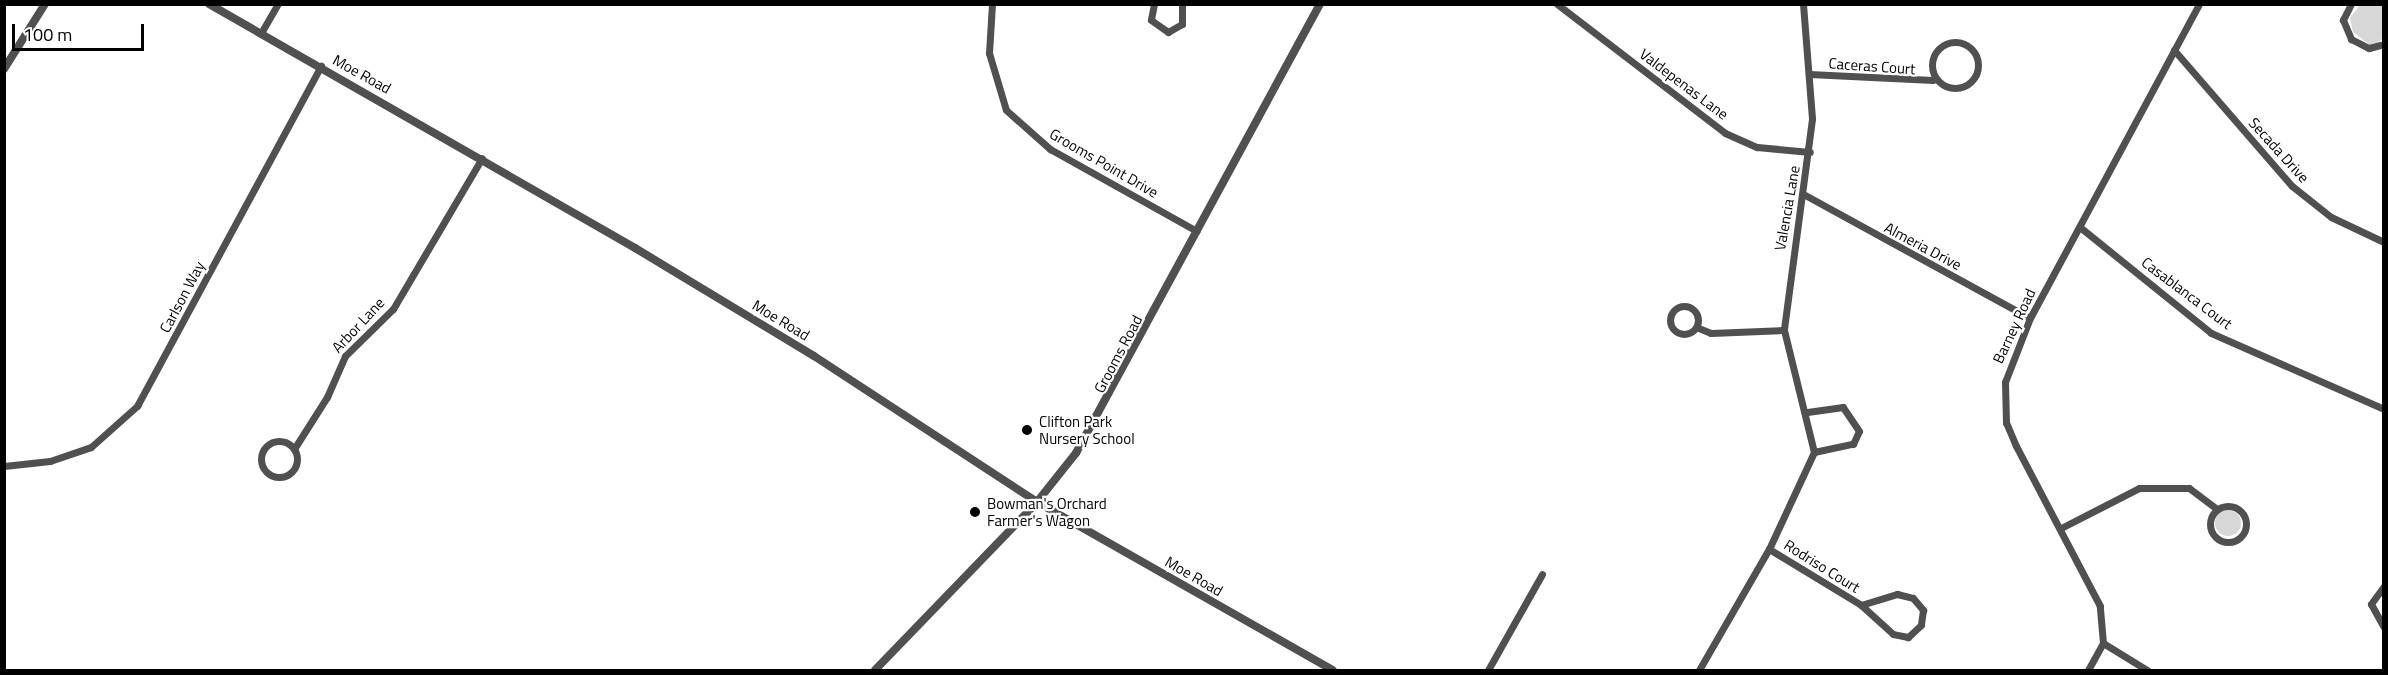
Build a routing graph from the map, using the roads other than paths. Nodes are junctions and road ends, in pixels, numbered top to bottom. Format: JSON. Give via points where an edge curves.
{"nodes":[{"id":1,"x":45,"y":4,"type":"edge"},
{"id":2,"x":210,"y":4,"type":"edge"},
{"id":3,"x":278,"y":4,"type":"edge"},
{"id":4,"x":992,"y":4,"type":"edge"},
{"id":5,"x":1154,"y":4,"type":"edge"},
{"id":6,"x":1182,"y":4,"type":"edge"},
{"id":7,"x":1320,"y":4,"type":"edge"},
{"id":8,"x":1557,"y":4,"type":"edge"},
{"id":9,"x":1803,"y":4,"type":"edge"},
{"id":10,"x":2199,"y":4,"type":"edge"},
{"id":11,"x":2351,"y":4,"type":"edge"},
{"id":12,"x":261,"y":33,"type":"junction"},
{"id":13,"x":2384,"y":44,"type":"edge"},
{"id":14,"x":2174,"y":50,"type":"junction"},
{"id":15,"x":321,"y":66,"type":"junction"},
{"id":16,"x":4,"y":69,"type":"edge"},
{"id":17,"x":1809,"y":74,"type":"junction"},
{"id":18,"x":1933,"y":80,"type":"junction"},
{"id":19,"x":1810,"y":152,"type":"junction"},
{"id":20,"x":482,"y":158,"type":"junction"},
{"id":21,"x":1805,"y":195,"type":"junction"},
{"id":22,"x":2081,"y":228,"type":"junction"},
{"id":23,"x":1197,"y":231,"type":"junction"},
{"id":24,"x":2384,"y":242,"type":"edge"},
{"id":25,"x":2030,"y":318,"type":"junction"},
{"id":26,"x":1696,"y":327,"type":"junction"},
{"id":27,"x":1784,"y":330,"type":"junction"},
{"id":28,"x":2384,"y":409,"type":"edge"},
{"id":29,"x":1807,"y":412,"type":"junction"},
{"id":30,"x":294,"y":449,"type":"junction"},
{"id":31,"x":1814,"y":452,"type":"junction"},
{"id":32,"x":4,"y":466,"type":"edge"},
{"id":33,"x":1037,"y":502,"type":"junction"},
{"id":34,"x":2217,"y":509,"type":"junction"},
{"id":35,"x":2061,"y":528,"type":"junction"},
{"id":36,"x":1769,"y":549,"type":"junction"},
{"id":37,"x":1542,"y":574,"type":"dead end"},
{"id":38,"x":2384,"y":586,"type":"edge"},
{"id":39,"x":1861,"y":605,"type":"junction"},
{"id":40,"x":2384,"y":627,"type":"edge"},
{"id":41,"x":2103,"y":643,"type":"junction"},
{"id":42,"x":875,"y":670,"type":"edge"},
{"id":43,"x":1332,"y":670,"type":"edge"},
{"id":44,"x":1488,"y":670,"type":"edge"},
{"id":45,"x":1699,"y":670,"type":"edge"},
{"id":46,"x":2088,"y":670,"type":"edge"},
{"id":47,"x":2147,"y":670,"type":"edge"}],
"edges":[{"from":1,"to":16,"type":"street"},
{"from":2,"to":12,"type":"street","name":"Moe Road"},
{"from":3,"to":12,"type":"street"},
{"from":4,"to":23,"type":"street","name":"Grooms Point Drive","via":[[989,53],[1006,110],[1050,150]]},
{"from":5,"to":6,"type":"street","via":[[1154,24],[1168,32],[1182,24]]},
{"from":7,"to":23,"type":"street","name":"Grooms Road"},
{"from":8,"to":19,"type":"street","name":"Valdepenas Lane","via":[[1725,133],[1757,147]]},
{"from":9,"to":17,"type":"street","name":"Valencia Lane"},
{"from":10,"to":14,"type":"street","name":"Barney Road"},
{"from":11,"to":13,"type":"street","via":[[2343,20],[2351,39],[2369,48]]},
{"from":12,"to":15,"type":"street","name":"Moe Road"},
{"from":14,"to":22,"type":"street","name":"Barney Road"},
{"from":14,"to":24,"type":"street","name":"Secada Drive","via":[[2292,186],[2331,217]]},
{"from":15,"to":20,"type":"street","name":"Moe Road"},
{"from":15,"to":32,"type":"street","name":"Carlson Way","via":[[137,406],[91,447],[50,461]]},
{"from":17,"to":18,"type":"street","name":"Caceras Court"},
{"from":17,"to":19,"type":"street","name":"Valencia Lane"},
{"from":18,"to":18,"type":"street","name":"Caceras Court","via":[[1968,85],[1979,69],[1976,54],[1959,42],[1944,45],[1934,57]]},
{"from":19,"to":21,"type":"street","name":"Valencia Lane"},
{"from":20,"to":30,"type":"street","name":"Arbor Lane","via":[[393,309],[345,356],[327,397]]},
{"from":20,"to":33,"type":"street","name":"Moe Road","via":[[814,356]]},
{"from":21,"to":25,"type":"street","name":"Almeria Drive"},
{"from":21,"to":27,"type":"street","name":"Valencia Lane"},
{"from":22,"to":25,"type":"street","name":"Barney Road"},
{"from":22,"to":28,"type":"street","name":"Casablanca Court","via":[[2211,333]]},
{"from":23,"to":33,"type":"street","name":"Grooms Road","via":[[1098,420]]},
{"from":25,"to":35,"type":"street","name":"Barney Road","via":[[2005,382],[2007,423]]},
{"from":26,"to":26,"type":"street","via":[[1697,315],[1690,307],[1679,307],[1671,315],[1678,333]]},
{"from":26,"to":27,"type":"street","via":[[1711,333]]},
{"from":27,"to":29,"type":"street","name":"Valencia Lane","via":[[1788,362]]},
{"from":29,"to":31,"type":"street","name":"Valencia Lane"},
{"from":29,"to":31,"type":"street","via":[[1843,406],[1859,431],[1853,444]]},
{"from":30,"to":30,"type":"street","name":"Arbor Lane","via":[[282,441],[268,444],[261,453],[263,469],[276,478],[291,473],[297,459]]},
{"from":31,"to":36,"type":"street"},
{"from":33,"to":42,"type":"street","name":"Grooms Road"},
{"from":33,"to":43,"type":"street","name":"Moe Road"},
{"from":34,"to":34,"type":"street","via":[[2227,506],[2241,511],[2246,525],[2239,539],[2224,542],[2215,537],[2210,523]]},
{"from":34,"to":35,"type":"street","via":[[2189,488],[2139,488]]},
{"from":35,"to":41,"type":"street","name":"Barney Road","via":[[2093,584]]},
{"from":36,"to":39,"type":"street","name":"Rodriso Court"},
{"from":36,"to":45,"type":"street"},
{"from":37,"to":44,"type":"street"},
{"from":38,"to":40,"type":"street","via":[[2371,604]]},
{"from":39,"to":39,"type":"street","name":"Rodriso Court","via":[[1903,638],[1915,635],[1924,619],[1918,602],[1906,595],[1878,597]]},
{"from":41,"to":46,"type":"street"},
{"from":41,"to":47,"type":"street"}]}
